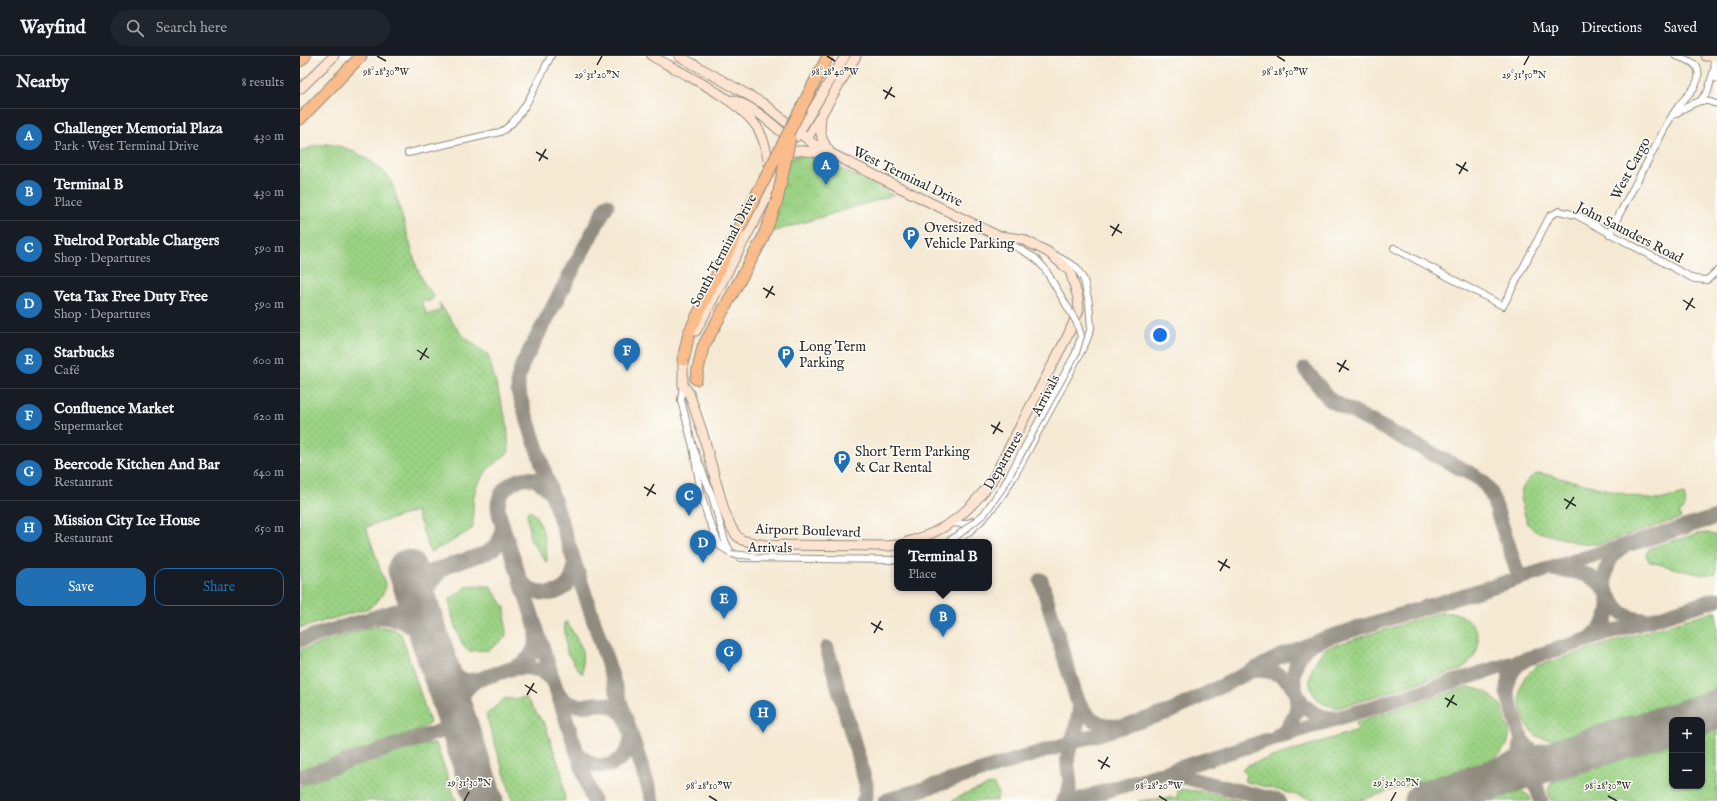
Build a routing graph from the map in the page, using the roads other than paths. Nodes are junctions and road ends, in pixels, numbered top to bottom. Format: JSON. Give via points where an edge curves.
{"nodes":[{"id":1,"x":305,"y":56,"type":"edge"},
{"id":2,"x":334,"y":56,"type":"edge"},
{"id":3,"x":361,"y":56,"type":"edge"},
{"id":4,"x":551,"y":56,"type":"edge"},
{"id":5,"x":652,"y":56,"type":"edge"},
{"id":6,"x":679,"y":56,"type":"edge"},
{"id":7,"x":828,"y":56,"type":"edge"},
{"id":8,"x":856,"y":56,"type":"edge"},
{"id":9,"x":1676,"y":56,"type":"edge"},
{"id":10,"x":1706,"y":56,"type":"edge"},
{"id":11,"x":1713,"y":56,"type":"edge"},
{"id":12,"x":1717,"y":56,"type":"edge"},
{"id":13,"x":844,"y":57,"type":"edge"},
{"id":14,"x":300,"y":61,"type":"edge"},
{"id":15,"x":1714,"y":69,"type":"junction"},
{"id":16,"x":1717,"y":79,"type":"edge"},
{"id":17,"x":300,"y":89,"type":"edge"},
{"id":18,"x":728,"y":99,"type":"junction"},
{"id":19,"x":830,"y":100,"type":"junction"},
{"id":20,"x":1700,"y":101,"type":"junction"},
{"id":21,"x":1717,"y":104,"type":"edge"},
{"id":22,"x":814,"y":107,"type":"junction"},
{"id":23,"x":771,"y":109,"type":"junction"},
{"id":24,"x":822,"y":113,"type":"junction"},
{"id":25,"x":1674,"y":114,"type":"junction"},
{"id":26,"x":300,"y":119,"type":"edge"},
{"id":27,"x":796,"y":127,"type":"junction"},
{"id":28,"x":807,"y":139,"type":"junction"},
{"id":29,"x":793,"y":142,"type":"junction"},
{"id":30,"x":408,"y":153,"type":"dead end"},
{"id":31,"x":788,"y":153,"type":"junction"},
{"id":32,"x":832,"y":154,"type":"junction"},
{"id":33,"x":770,"y":192,"type":"junction"},
{"id":34,"x":1609,"y":234,"type":"junction"},
{"id":35,"x":998,"y":236,"type":"junction"},
{"id":36,"x":1394,"y":248,"type":"dead end"},
{"id":37,"x":1048,"y":252,"type":"junction"},
{"id":38,"x":1717,"y":271,"type":"edge"},
{"id":39,"x":683,"y":360,"type":"junction"},
{"id":40,"x":696,"y":379,"type":"dead end"},
{"id":41,"x":683,"y":385,"type":"junction"},
{"id":42,"x":693,"y":447,"type":"junction"},
{"id":43,"x":993,"y":510,"type":"junction"},
{"id":44,"x":951,"y":523,"type":"junction"},
{"id":45,"x":916,"y":539,"type":"edge"},
{"id":46,"x":952,"y":539,"type":"edge"},
{"id":47,"x":960,"y":539,"type":"edge"},
{"id":48,"x":894,"y":545,"type":"edge"},
{"id":49,"x":894,"y":557,"type":"edge"},
{"id":50,"x":894,"y":560,"type":"edge"}],
"edges":[{"from":1,"to":14,"type":"highway"},
{"from":2,"to":17,"type":"main road"},
{"from":3,"to":26,"type":"highway"},
{"from":4,"to":30,"type":"street","via":[[519,115],[507,128],[500,132]]},
{"from":5,"to":18,"type":"main road"},
{"from":6,"to":23,"type":"main road"},
{"from":7,"to":27,"type":"highway","bridge":true},
{"from":8,"to":19,"type":"main road"},
{"from":9,"to":25,"type":"street","name":"West Cargo","via":[[1691,61],[1698,69],[1698,78],[1693,90]]},
{"from":10,"to":11,"type":"main road"},
{"from":11,"to":12,"type":"main road"},
{"from":11,"to":15,"type":"street"},
{"from":13,"to":19,"type":"main road","via":[[828,96]]},
{"from":13,"to":22,"type":"main road","name":"South Terminal Drive"},
{"from":15,"to":16,"type":"street"},
{"from":15,"to":20,"type":"street","via":[[1708,91]]},
{"from":18,"to":29,"type":"main road","via":[[745,104],[762,115]]},
{"from":18,"to":33,"type":"main road","via":[[748,115],[758,128],[768,156]]},
{"from":19,"to":24,"type":"main road"},
{"from":20,"to":21,"type":"street"},
{"from":20,"to":25,"type":"street","name":"West Cargo"},
{"from":22,"to":23,"type":"main road","via":[[805,114],[784,114]]},
{"from":22,"to":27,"type":"main road","name":"South Terminal Drive"},
{"from":23,"to":27,"type":"main road"},
{"from":24,"to":28,"type":"main road"},
{"from":24,"to":32,"type":"main road","via":[[820,129],[825,145]]},
{"from":25,"to":34,"type":"street","name":"West Cargo"},
{"from":27,"to":28,"type":"main road"},
{"from":27,"to":29,"type":"main road","name":"South Terminal Drive"},
{"from":27,"to":39,"type":"highway","bridge":true,"via":[[739,229],[689,333]]},
{"from":27,"to":40,"type":"highway","bridge":true,"via":[[777,202],[762,240],[703,347]]},
{"from":28,"to":29,"type":"main road"},
{"from":28,"to":32,"type":"main road","name":"West Terminal Drive"},
{"from":29,"to":31,"type":"main road","name":"South Terminal Drive"},
{"from":31,"to":32,"type":"main road","via":[[800,150],[815,154]]},
{"from":31,"to":33,"type":"main road","name":"South Terminal Drive"},
{"from":32,"to":35,"type":"main road","name":"West Terminal Drive"},
{"from":33,"to":39,"type":"main road","name":"South Terminal Drive","via":[[693,336]]},
{"from":34,"to":36,"type":"street","name":"John Saunders Road","via":[[1576,215],[1559,211],[1550,216],[1503,306]]},
{"from":34,"to":38,"type":"street","name":"John Saunders Road","via":[[1694,279],[1707,280]]},
{"from":35,"to":37,"type":"main road","name":"West Terminal Drive","via":[[1022,239]]},
{"from":35,"to":46,"type":"street","name":"Departures","bridge":true,"via":[[1035,258],[1045,269],[1077,323],[1081,336],[1076,353],[1003,487],[984,514]]},
{"from":37,"to":43,"type":"street","name":"Arrivals","via":[[1064,258],[1076,267],[1084,280],[1091,328],[1010,485]]},
{"from":37,"to":44,"type":"main road","name":"West Terminal Drive","via":[[1070,271],[1079,310],[991,482],[976,501]]},
{"from":39,"to":41,"type":"main road","name":"South Terminal Drive"},
{"from":41,"to":42,"type":"street","via":[[681,400]]},
{"from":41,"to":48,"type":"main road","name":"Airport Boulevard","via":[[702,431],[724,510],[737,536],[748,542],[766,545]]},
{"from":42,"to":49,"type":"street","bridge":true,"via":[[708,518],[720,546],[731,554]]},
{"from":42,"to":50,"type":"street","name":"Arrivals","via":[[712,496],[725,541],[730,551],[740,558]]},
{"from":43,"to":44,"type":"street","via":[[964,524]]},
{"from":43,"to":47,"type":"street","name":"Arrivals","via":[[973,530]]},
{"from":44,"to":45,"type":"main road","name":"West Terminal Drive","via":[[932,534]]}]}
